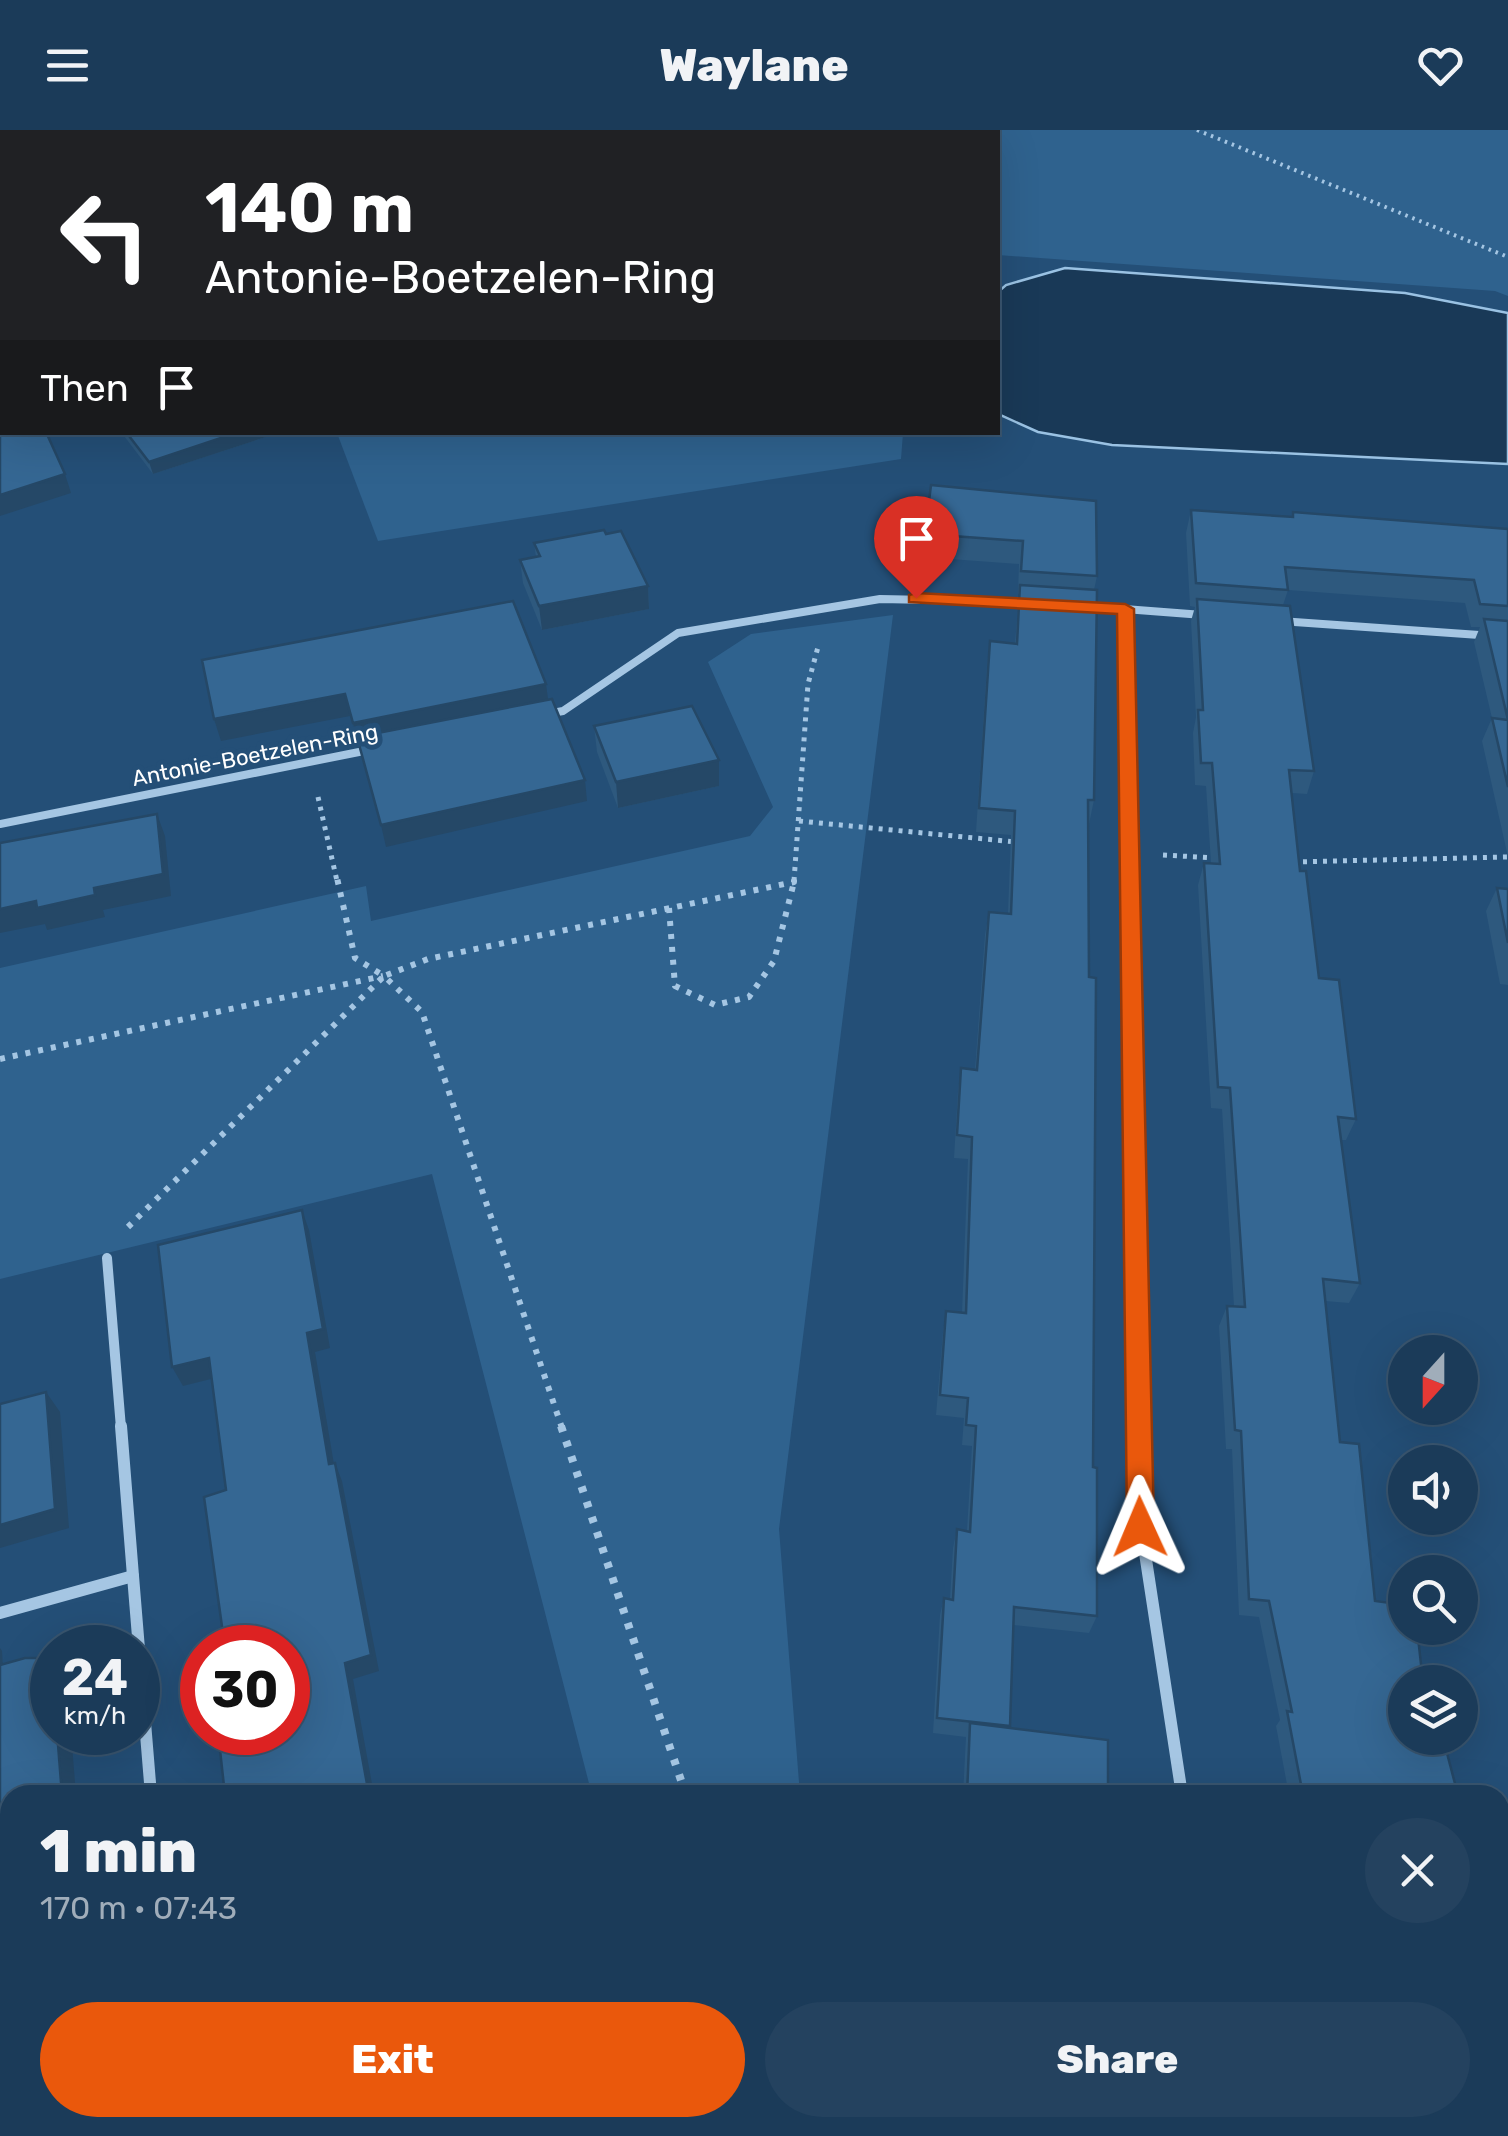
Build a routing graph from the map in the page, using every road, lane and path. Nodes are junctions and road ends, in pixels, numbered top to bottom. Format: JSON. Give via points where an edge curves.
{"nodes":[{"id":1,"x":1196,"y":130,"type":"edge"},
{"id":2,"x":1508,"y":257,"type":"edge"},
{"id":3,"x":1034,"y":602,"type":"edge"},
{"id":4,"x":1070,"y":605,"type":"edge"},
{"id":5,"x":828,"y":607,"type":"junction"},
{"id":6,"x":1125,"y":609,"type":"junction"},
{"id":7,"x":1221,"y":616,"type":"edge"},
{"id":8,"x":1259,"y":619,"type":"edge"},
{"id":9,"x":1508,"y":638,"type":"edge"},
{"id":10,"x":543,"y":715,"type":"edge"},
{"id":11,"x":388,"y":746,"type":"edge"},
{"id":12,"x":310,"y":762,"type":"junction"},
{"id":13,"x":0,"y":824,"type":"edge"},
{"id":14,"x":794,"y":882,"type":"junction"},
{"id":15,"x":669,"y":908,"type":"junction"},
{"id":16,"x":384,"y":976,"type":"junction"},
{"id":17,"x":0,"y":1059,"type":"edge"},
{"id":18,"x":107,"y":1258,"type":"joint"},
{"id":19,"x":132,"y":1576,"type":"junction"},
{"id":20,"x":0,"y":1613,"type":"edge"},
{"id":21,"x":150,"y":1785,"type":"edge"},
{"id":22,"x":683,"y":1785,"type":"edge"},
{"id":23,"x":1180,"y":1785,"type":"edge"}],
"edges":[{"from":1,"to":2,"type":"path"},
{"from":3,"to":5,"type":"street","via":[[880,599]]},
{"from":4,"to":6,"type":"street"},
{"from":5,"to":10,"type":"street","via":[[678,633],[563,711]]},
{"from":5,"to":14,"type":"path","via":[[808,684]]},
{"from":6,"to":7,"type":"street"},
{"from":6,"to":23,"type":"street","via":[[1140,1527]]},
{"from":8,"to":9,"type":"street"},
{"from":11,"to":12,"type":"street","name":"Antonie-Boetzelen-Ring"},
{"from":12,"to":13,"type":"street","name":"Antonie-Boetzelen-Ring"},
{"from":12,"to":16,"type":"path","via":[[355,958]]},
{"from":14,"to":15,"type":"path"},
{"from":14,"to":15,"type":"path","via":[[774,961],[749,998],[715,1005],[675,986]]},
{"from":15,"to":16,"type":"path","via":[[428,959]]},
{"from":16,"to":17,"type":"path"},
{"from":16,"to":18,"type":"path","via":[[107,1248]]},
{"from":16,"to":22,"type":"path","via":[[422,1012]]},
{"from":18,"to":19,"type":"street"},
{"from":19,"to":20,"type":"street"},
{"from":19,"to":21,"type":"street"}]}
